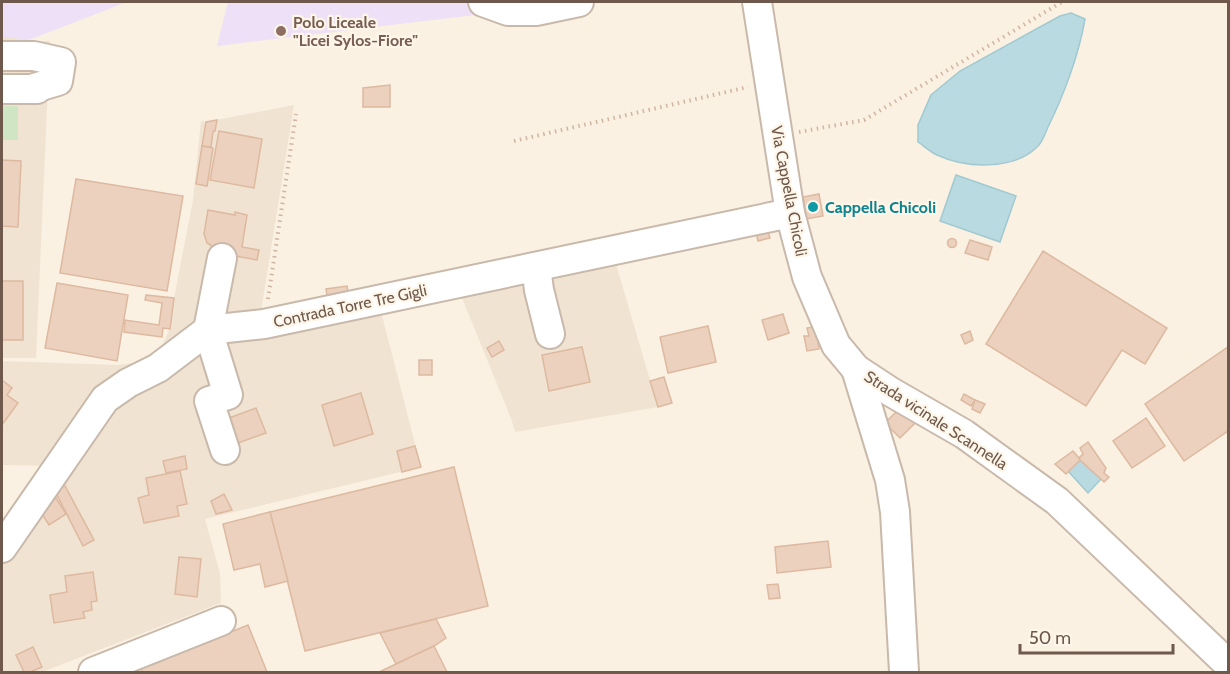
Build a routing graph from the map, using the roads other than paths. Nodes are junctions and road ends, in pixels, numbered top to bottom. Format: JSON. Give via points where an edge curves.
{"nodes":[{"id":1,"x":483,"y":2,"type":"edge"},
{"id":2,"x":579,"y":2,"type":"edge"},
{"id":3,"x":757,"y":2,"type":"edge"},
{"id":4,"x":2,"y":56,"type":"edge"},
{"id":5,"x":2,"y":89,"type":"edge"},
{"id":6,"x":790,"y":213,"type":"junction"},
{"id":7,"x":222,"y":258,"type":"dead end"},
{"id":8,"x":536,"y":267,"type":"junction"},
{"id":9,"x":208,"y":330,"type":"junction"},
{"id":10,"x":550,"y":334,"type":"dead end"},
{"id":11,"x":856,"y":369,"type":"junction"},
{"id":12,"x":225,"y":450,"type":"dead end"},
{"id":13,"x":2,"y":548,"type":"edge"},
{"id":14,"x":221,"y":621,"type":"dead end"},
{"id":15,"x":1228,"y":664,"type":"edge"},
{"id":16,"x":903,"y":671,"type":"edge"},
{"id":17,"x":93,"y":672,"type":"edge"}],
"edges":[{"from":1,"to":2,"type":"street","via":[[508,10],[536,11]]},
{"from":3,"to":6,"type":"street","name":"Via Cappella Chicoli"},
{"from":4,"to":5,"type":"street","via":[[34,56],[62,62],[58,81],[34,89]]},
{"from":6,"to":8,"type":"street","name":"Contrada Torre Tre Gigli"},
{"from":6,"to":11,"type":"street","name":"Via Cappella Chicoli","via":[[807,277],[836,345]]},
{"from":7,"to":9,"type":"street"},
{"from":8,"to":9,"type":"street","name":"Contrada Torre Tre Gigli","via":[[264,324]]},
{"from":8,"to":10,"type":"street"},
{"from":9,"to":12,"type":"street","via":[[228,395],[209,401]]},
{"from":9,"to":13,"type":"street","via":[[158,368],[105,399]]},
{"from":11,"to":15,"type":"street","name":"Strada vicinale Scannella","via":[[964,434],[1057,501]]},
{"from":11,"to":16,"type":"street","via":[[890,480],[895,512]]},
{"from":14,"to":17,"type":"street"}]}
